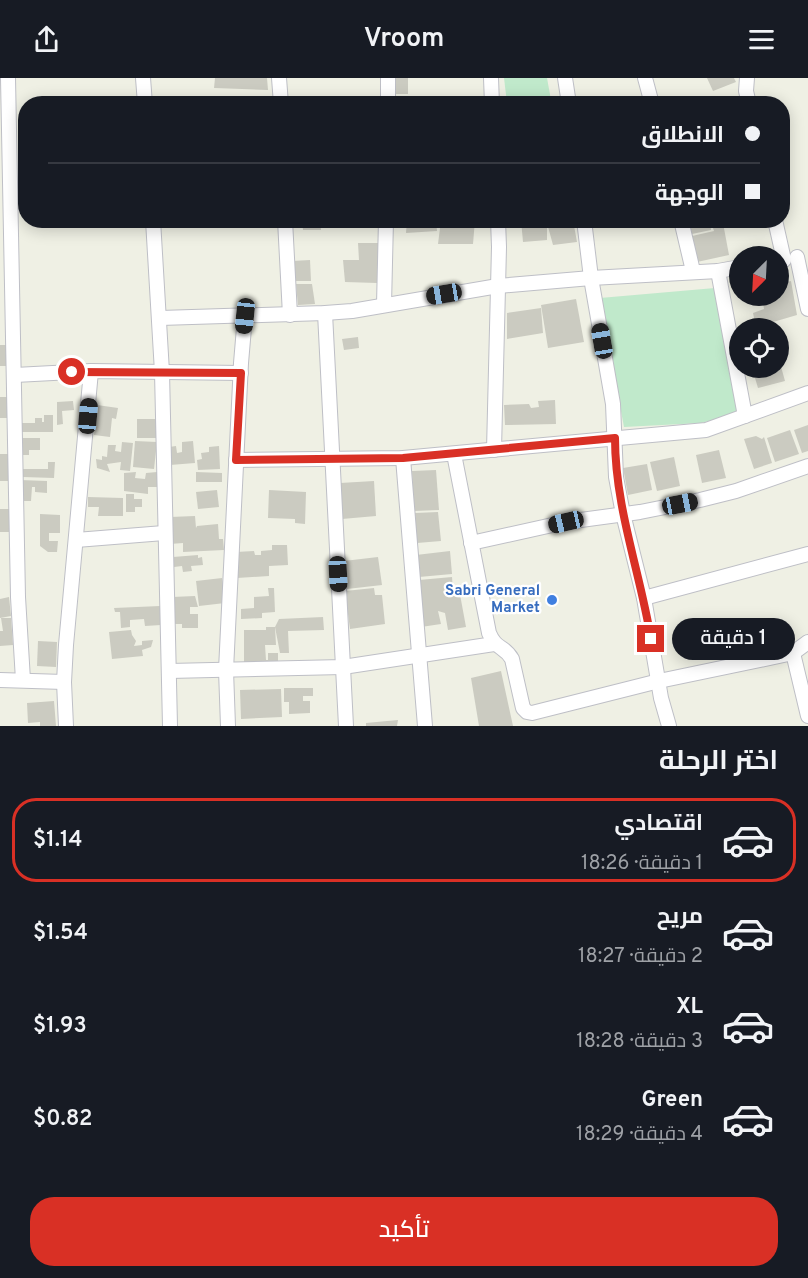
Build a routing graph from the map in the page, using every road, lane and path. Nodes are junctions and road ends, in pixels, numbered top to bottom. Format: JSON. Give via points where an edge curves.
{"nodes":[{"id":1,"x":9,"y":78,"type":"edge"},
{"id":2,"x":143,"y":78,"type":"edge"},
{"id":3,"x":279,"y":78,"type":"edge"},
{"id":4,"x":387,"y":78,"type":"edge"},
{"id":5,"x":490,"y":78,"type":"edge"},
{"id":6,"x":565,"y":78,"type":"edge"},
{"id":7,"x":645,"y":78,"type":"edge"},
{"id":8,"x":747,"y":78,"type":"edge"},
{"id":9,"x":144,"y":96,"type":"edge"},
{"id":10,"x":280,"y":96,"type":"edge"},
{"id":11,"x":388,"y":96,"type":"edge"},
{"id":12,"x":491,"y":96,"type":"edge"},
{"id":13,"x":567,"y":96,"type":"edge"},
{"id":14,"x":650,"y":96,"type":"edge"},
{"id":15,"x":747,"y":96,"type":"edge"},
{"id":16,"x":154,"y":228,"type":"edge"},
{"id":17,"x":285,"y":228,"type":"edge"},
{"id":18,"x":386,"y":228,"type":"edge"},
{"id":19,"x":498,"y":228,"type":"edge"},
{"id":20,"x":585,"y":228,"type":"edge"},
{"id":21,"x":683,"y":228,"type":"edge"},
{"id":22,"x":779,"y":228,"type":"edge"},
{"id":23,"x":792,"y":258,"type":"edge"},
{"id":24,"x":729,"y":269,"type":"edge"},
{"id":25,"x":718,"y":271,"type":"junction"},
{"id":26,"x":693,"y":272,"type":"junction"},
{"id":27,"x":591,"y":278,"type":"junction"},
{"id":28,"x":498,"y":286,"type":"junction"},
{"id":29,"x":384,"y":305,"type":"junction"},
{"id":30,"x":808,"y":309,"type":"edge"},
{"id":31,"x":325,"y":313,"type":"junction"},
{"id":32,"x":290,"y":315,"type":"junction"},
{"id":33,"x":245,"y":316,"type":"junction"},
{"id":34,"x":160,"y":318,"type":"junction"},
{"id":35,"x":91,"y":371,"type":"junction"},
{"id":36,"x":162,"y":372,"type":"junction"},
{"id":37,"x":241,"y":373,"type":"junction"},
{"id":38,"x":15,"y":375,"type":"junction"},
{"id":39,"x":808,"y":393,"type":"edge"},
{"id":40,"x":745,"y":416,"type":"junction"},
{"id":41,"x":615,"y":438,"type":"junction"},
{"id":42,"x":494,"y":450,"type":"junction"},
{"id":43,"x":454,"y":454,"type":"junction"},
{"id":44,"x":403,"y":458,"type":"junction"},
{"id":45,"x":331,"y":459,"type":"junction"},
{"id":46,"x":236,"y":460,"type":"junction"},
{"id":47,"x":808,"y":466,"type":"edge"},
{"id":48,"x":622,"y":514,"type":"junction"},
{"id":49,"x":164,"y":533,"type":"junction"},
{"id":50,"x":76,"y":540,"type":"junction"},
{"id":51,"x":471,"y":543,"type":"junction"},
{"id":52,"x":808,"y":554,"type":"edge"},
{"id":53,"x":644,"y":598,"type":"junction"},
{"id":54,"x":808,"y":642,"type":"edge"},
{"id":55,"x":494,"y":644,"type":"junction"},
{"id":56,"x":793,"y":653,"type":"junction"},
{"id":57,"x":419,"y":655,"type":"junction"},
{"id":58,"x":343,"y":667,"type":"junction"},
{"id":59,"x":226,"y":670,"type":"junction"},
{"id":60,"x":169,"y":671,"type":"junction"},
{"id":61,"x":0,"y":680,"type":"edge"},
{"id":62,"x":23,"y":680,"type":"junction"},
{"id":63,"x":659,"y":681,"type":"junction"},
{"id":64,"x":64,"y":682,"type":"junction"},
{"id":65,"x":808,"y":716,"type":"edge"},
{"id":66,"x":66,"y":726,"type":"edge"},
{"id":67,"x":171,"y":726,"type":"edge"},
{"id":68,"x":228,"y":726,"type":"edge"},
{"id":69,"x":346,"y":726,"type":"edge"},
{"id":70,"x":425,"y":726,"type":"edge"},
{"id":71,"x":669,"y":726,"type":"edge"}],
"edges":[{"from":1,"to":38,"type":"street"},
{"from":2,"to":9,"type":"street"},
{"from":3,"to":10,"type":"street"},
{"from":4,"to":11,"type":"street"},
{"from":5,"to":12,"type":"street"},
{"from":6,"to":13,"type":"street"},
{"from":7,"to":14,"type":"street"},
{"from":8,"to":15,"type":"street"},
{"from":16,"to":34,"type":"street"},
{"from":17,"to":32,"type":"street"},
{"from":18,"to":29,"type":"street"},
{"from":19,"to":28,"type":"street"},
{"from":20,"to":27,"type":"street"},
{"from":21,"to":26,"type":"street"},
{"from":22,"to":23,"type":"street"},
{"from":23,"to":30,"type":"street"},
{"from":24,"to":25,"type":"street"},
{"from":25,"to":26,"type":"street"},
{"from":25,"to":40,"type":"street"},
{"from":26,"to":27,"type":"street"},
{"from":27,"to":28,"type":"street"},
{"from":27,"to":41,"type":"street","via":[[613,404]]},
{"from":28,"to":29,"type":"street"},
{"from":28,"to":42,"type":"street"},
{"from":29,"to":31,"type":"street"},
{"from":31,"to":32,"type":"street"},
{"from":31,"to":45,"type":"street"},
{"from":32,"to":33,"type":"street"},
{"from":33,"to":34,"type":"street"},
{"from":33,"to":37,"type":"street"},
{"from":34,"to":36,"type":"street"},
{"from":35,"to":36,"type":"street"},
{"from":35,"to":38,"type":"street"},
{"from":35,"to":50,"type":"street"},
{"from":36,"to":37,"type":"street"},
{"from":36,"to":49,"type":"street"},
{"from":37,"to":46,"type":"street"},
{"from":38,"to":62,"type":"street"},
{"from":39,"to":40,"type":"street"},
{"from":40,"to":41,"type":"street","via":[[706,430]]},
{"from":41,"to":42,"type":"street"},
{"from":41,"to":48,"type":"street"},
{"from":42,"to":43,"type":"street"},
{"from":43,"to":44,"type":"street"},
{"from":43,"to":51,"type":"street"},
{"from":44,"to":45,"type":"street"},
{"from":44,"to":57,"type":"street"},
{"from":45,"to":46,"type":"street"},
{"from":45,"to":58,"type":"street"},
{"from":46,"to":59,"type":"street"},
{"from":47,"to":48,"type":"street","via":[[736,491]]},
{"from":48,"to":51,"type":"street"},
{"from":48,"to":53,"type":"street"},
{"from":49,"to":50,"type":"street"},
{"from":49,"to":60,"type":"street"},
{"from":50,"to":64,"type":"street"},
{"from":51,"to":55,"type":"street"},
{"from":52,"to":53,"type":"street"},
{"from":53,"to":63,"type":"street"},
{"from":54,"to":56,"type":"street"},
{"from":55,"to":57,"type":"street"},
{"from":55,"to":63,"type":"street","via":[[512,659],[527,712]]},
{"from":56,"to":63,"type":"street"},
{"from":56,"to":65,"type":"street"},
{"from":57,"to":58,"type":"street"},
{"from":57,"to":70,"type":"street"},
{"from":58,"to":59,"type":"street"},
{"from":58,"to":69,"type":"street"},
{"from":59,"to":60,"type":"street"},
{"from":59,"to":68,"type":"street"},
{"from":60,"to":67,"type":"street"},
{"from":61,"to":62,"type":"street"},
{"from":62,"to":64,"type":"street"},
{"from":63,"to":71,"type":"street"},
{"from":64,"to":66,"type":"street"}]}
